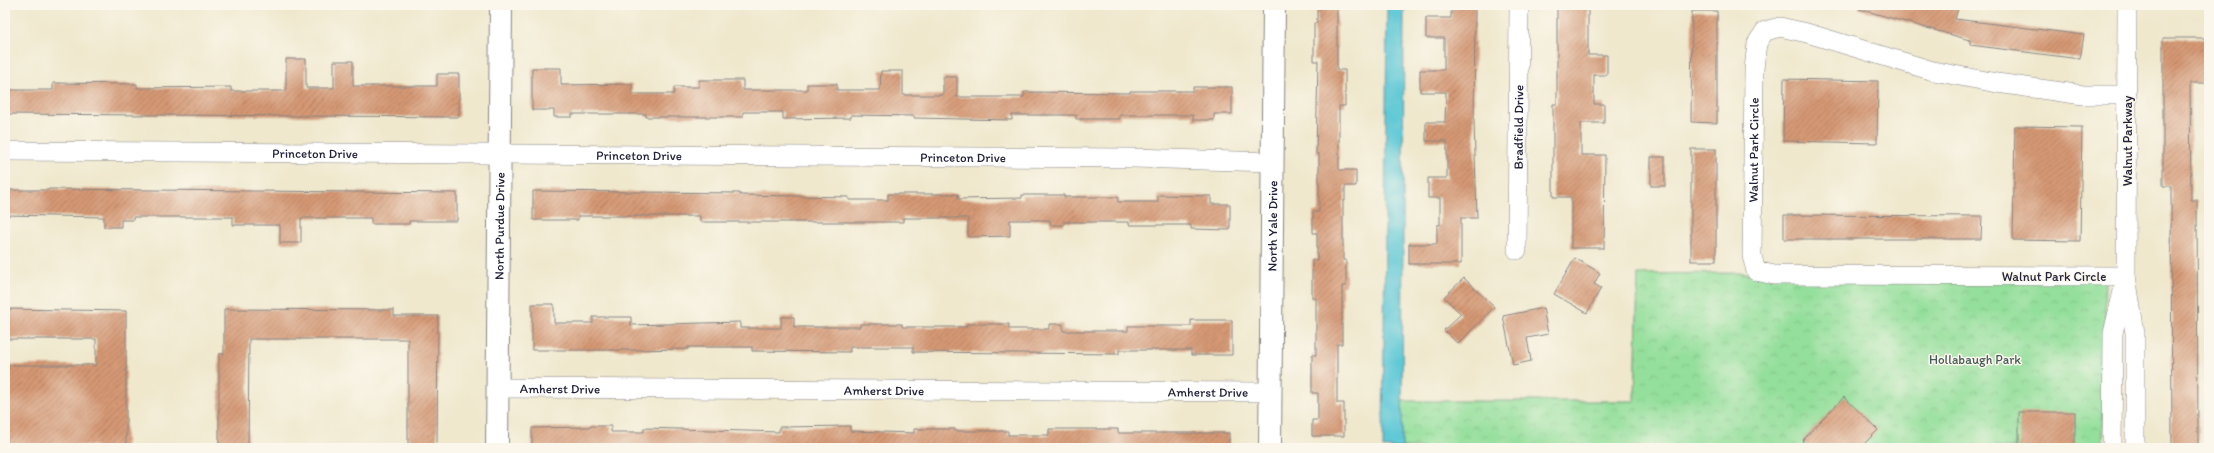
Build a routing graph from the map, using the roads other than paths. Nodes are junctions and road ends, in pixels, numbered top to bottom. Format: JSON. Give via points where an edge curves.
{"nodes":[{"id":1,"x":501,"y":5,"type":"edge"},
{"id":2,"x":1274,"y":5,"type":"edge"},
{"id":3,"x":1519,"y":5,"type":"edge"},
{"id":4,"x":2127,"y":5,"type":"edge"},
{"id":5,"x":2127,"y":95,"type":"junction"},
{"id":6,"x":5,"y":151,"type":"edge"},
{"id":7,"x":500,"y":154,"type":"junction"},
{"id":8,"x":1272,"y":162,"type":"junction"},
{"id":9,"x":1517,"y":250,"type":"dead end"},
{"id":10,"x":2126,"y":276,"type":"junction"},
{"id":11,"x":498,"y":388,"type":"junction"},
{"id":12,"x":1270,"y":392,"type":"junction"},
{"id":13,"x":497,"y":448,"type":"edge"},
{"id":14,"x":1270,"y":448,"type":"edge"},
{"id":15,"x":2112,"y":448,"type":"edge"},
{"id":16,"x":2135,"y":448,"type":"edge"}],
"edges":[{"from":1,"to":7,"type":"street","name":"North Purdue Drive"},
{"from":2,"to":8,"type":"street","name":"North Yale Drive"},
{"from":3,"to":9,"type":"street","name":"Bradfield Drive"},
{"from":4,"to":5,"type":"street","name":"Walnut Parkway"},
{"from":5,"to":10,"type":"street","name":"Walnut Parkway"},
{"from":5,"to":10,"type":"street","name":"Walnut Park Circle","via":[[2083,95],[1997,84],[1933,71],[1780,27],[1764,31],[1756,43],[1752,256],[1756,271],[1774,275]]},
{"from":6,"to":7,"type":"street","name":"Princeton Drive"},
{"from":7,"to":8,"type":"street","name":"Princeton Drive","via":[[1125,158]]},
{"from":7,"to":11,"type":"street","name":"North Purdue Drive"},
{"from":8,"to":12,"type":"street","name":"North Yale Drive"},
{"from":10,"to":15,"type":"street","name":"Walnut Parkway","via":[[2113,333]]},
{"from":10,"to":16,"type":"street","name":"Walnut Parkway","via":[[2135,332]]},
{"from":11,"to":12,"type":"street","name":"Amherst Drive"},
{"from":11,"to":13,"type":"street","name":"North Purdue Drive"},
{"from":12,"to":14,"type":"street","name":"North Yale Drive"}]}
